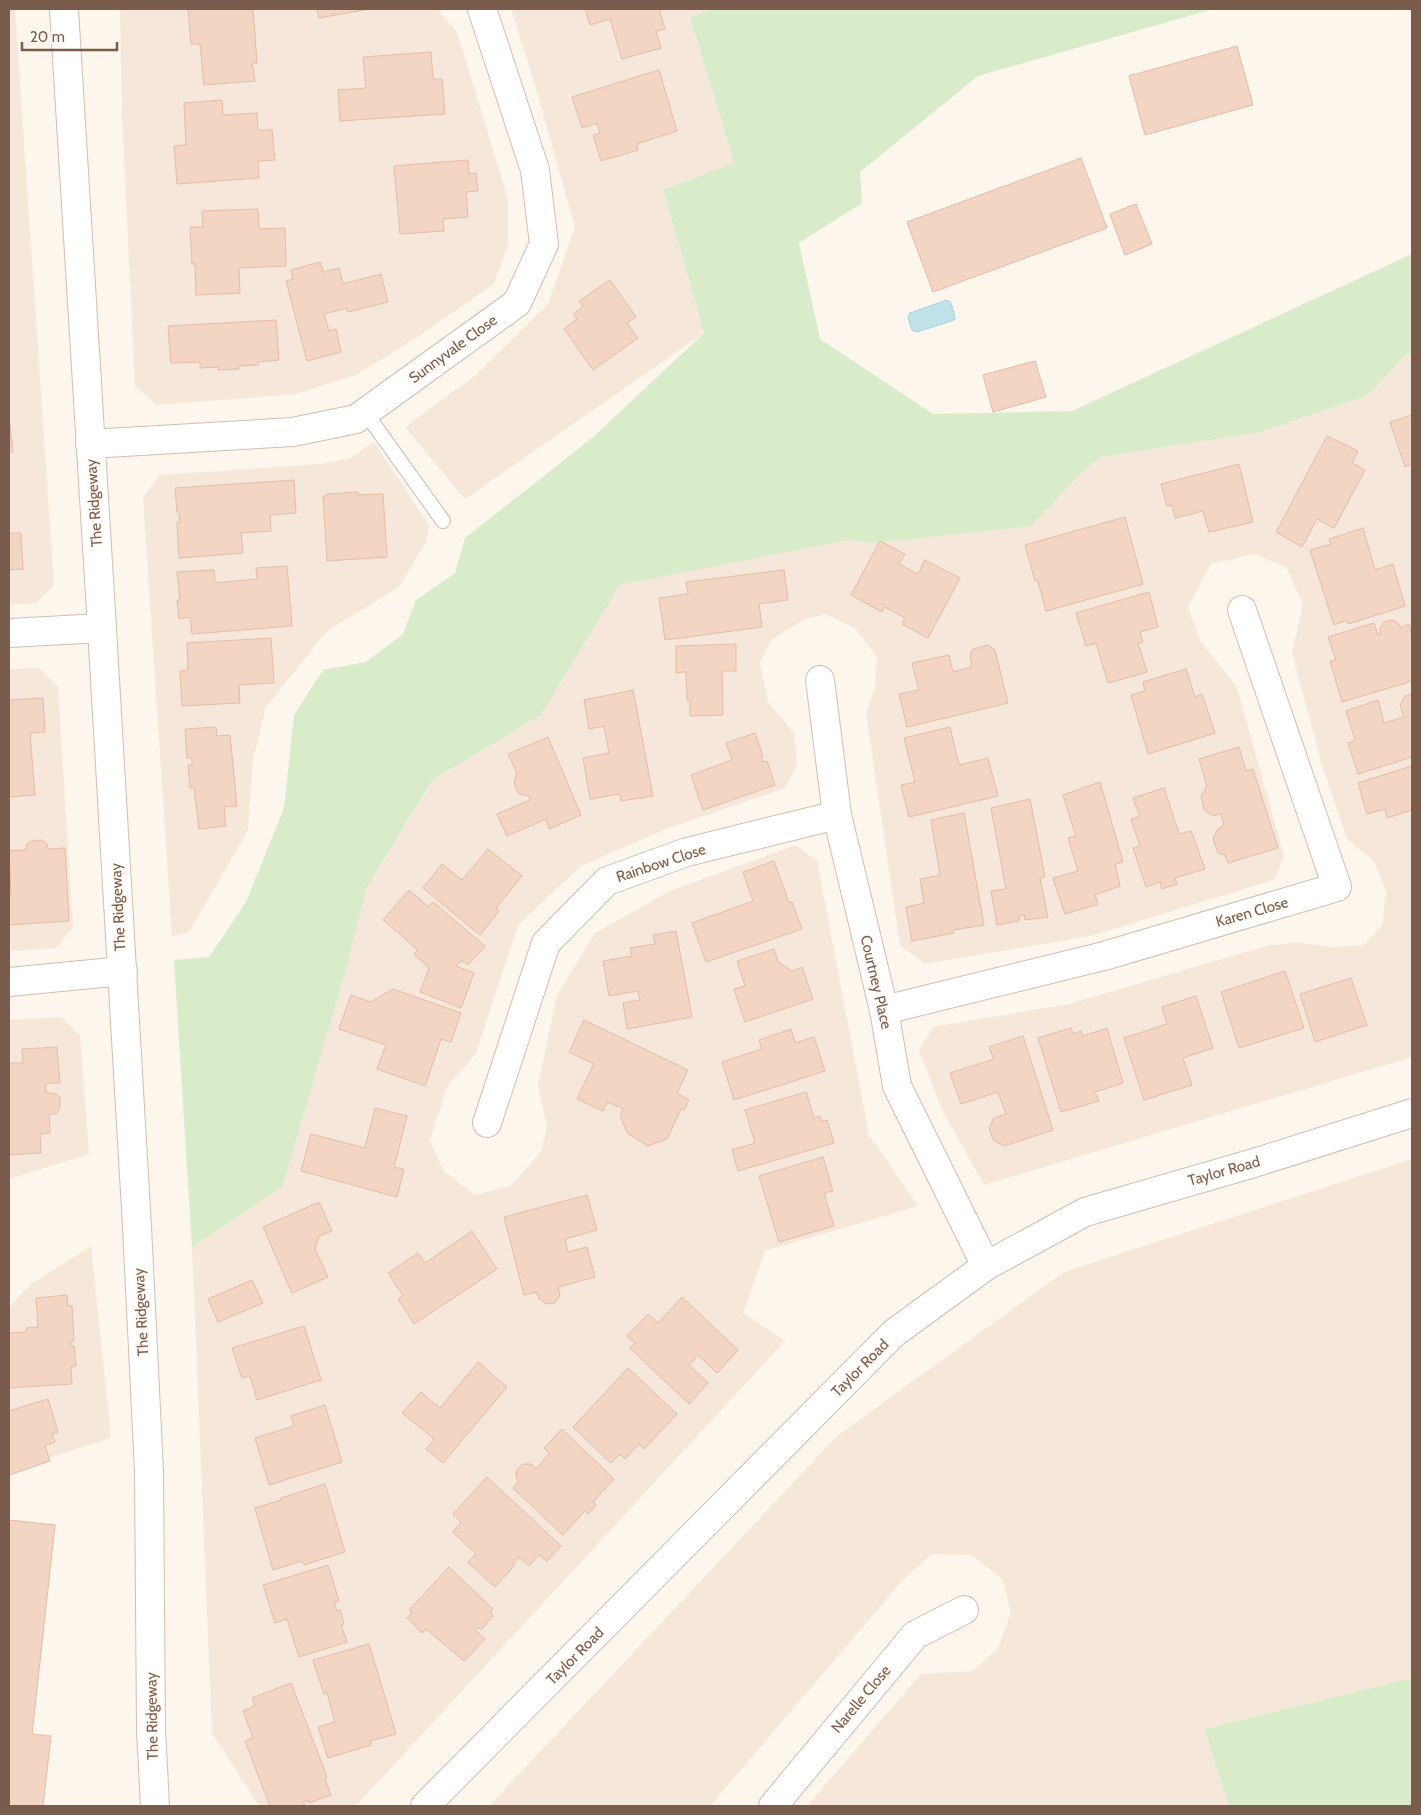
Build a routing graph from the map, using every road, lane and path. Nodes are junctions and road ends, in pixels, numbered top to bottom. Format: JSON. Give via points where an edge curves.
{"nodes":[{"id":1,"x":64,"y":9,"type":"edge"},
{"id":2,"x":482,"y":9,"type":"edge"},
{"id":3,"x":365,"y":412,"type":"junction"},
{"id":4,"x":90,"y":444,"type":"junction"},
{"id":5,"x":443,"y":521,"type":"dead end"},
{"id":6,"x":1242,"y":610,"type":"dead end"},
{"id":7,"x":102,"y":628,"type":"junction"},
{"id":8,"x":9,"y":633,"type":"edge"},
{"id":9,"x":820,"y":680,"type":"dead end"},
{"id":10,"x":837,"y":815,"type":"junction"},
{"id":11,"x":122,"y":971,"type":"junction"},
{"id":12,"x":9,"y":982,"type":"edge"},
{"id":13,"x":884,"y":1010,"type":"junction"},
{"id":14,"x":1412,"y":1113,"type":"edge"},
{"id":15,"x":487,"y":1123,"type":"dead end"},
{"id":16,"x":986,"y":1266,"type":"junction"},
{"id":17,"x":964,"y":1610,"type":"dead end"},
{"id":18,"x":155,"y":1806,"type":"edge"},
{"id":19,"x":425,"y":1806,"type":"edge"},
{"id":20,"x":773,"y":1806,"type":"edge"}],
"edges":[{"from":1,"to":4,"type":"street","name":"The Ridgeway"},
{"from":2,"to":3,"type":"street","name":"Sunnyvale Close","via":[[535,170],[544,244],[518,303]]},
{"from":3,"to":4,"type":"street","name":"Sunnyvale Close","via":[[356,419],[293,432]]},
{"from":3,"to":5,"type":"lane"},
{"from":4,"to":7,"type":"street","name":"The Ridgeway"},
{"from":6,"to":13,"type":"street","name":"Karen Close","via":[[1337,887],[1104,956]]},
{"from":7,"to":8,"type":"street"},
{"from":7,"to":11,"type":"street","name":"The Ridgeway"},
{"from":9,"to":10,"type":"street","name":"Courtney Place"},
{"from":10,"to":13,"type":"street","name":"Courtney Place"},
{"from":10,"to":15,"type":"street","name":"Rainbow Close","via":[[688,852],[607,881],[546,943]]},
{"from":11,"to":12,"type":"street"},
{"from":11,"to":18,"type":"street","name":"The Ridgeway","via":[[149,1471],[151,1729]]},
{"from":13,"to":16,"type":"street","name":"Courtney Place","via":[[897,1086]]},
{"from":14,"to":16,"type":"street","name":"Taylor Road","via":[[1085,1212]]},
{"from":16,"to":19,"type":"street","name":"Taylor Road","via":[[894,1333]]},
{"from":17,"to":20,"type":"street","name":"Narelle Close","via":[[915,1635]]}]}
